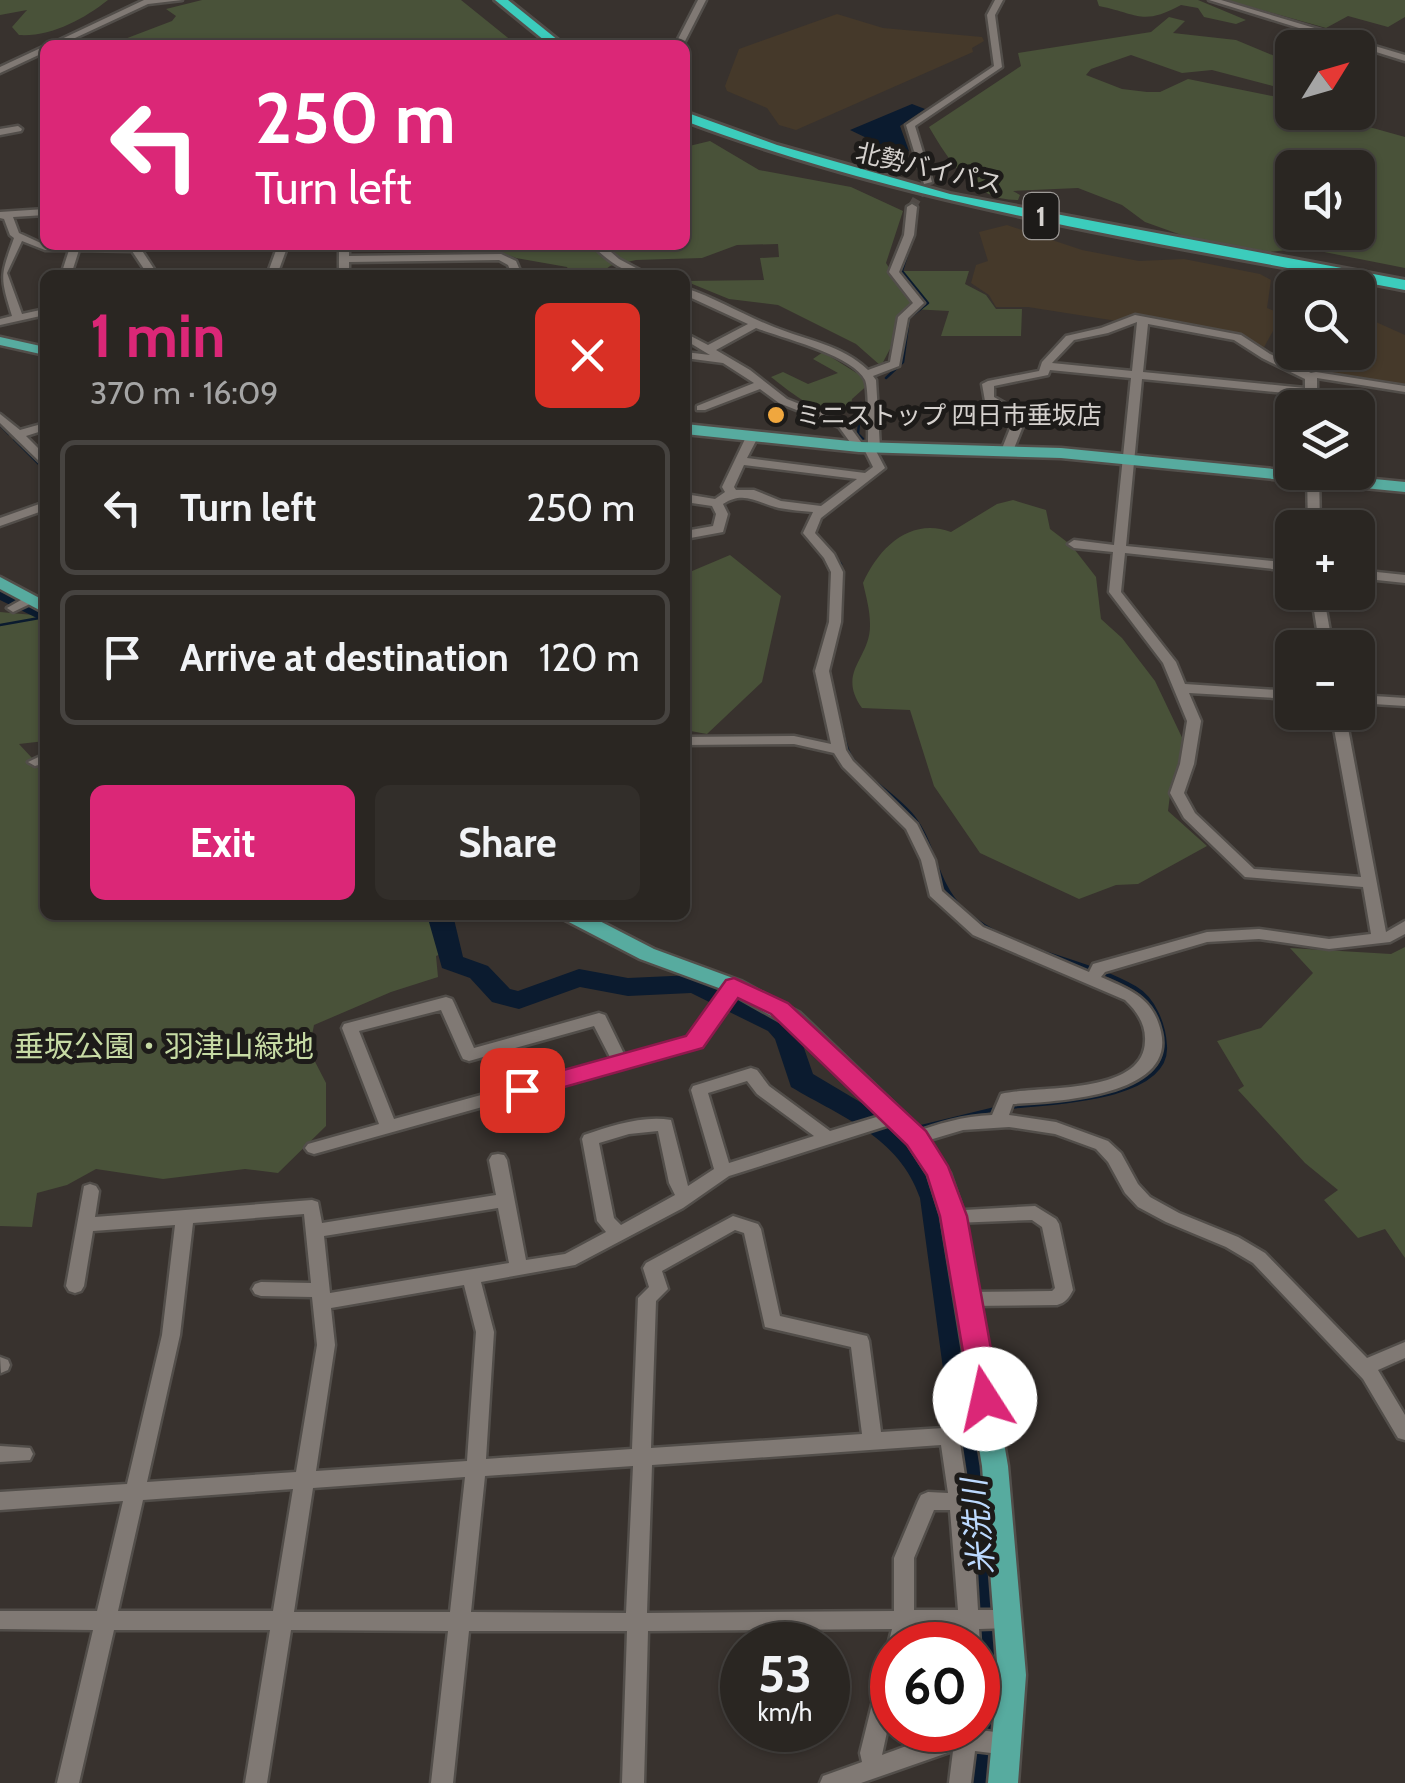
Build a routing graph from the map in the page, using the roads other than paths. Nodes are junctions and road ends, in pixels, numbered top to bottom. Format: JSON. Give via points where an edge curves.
{"nodes":[{"id":1,"x":178,"y":0,"type":"edge"},
{"id":2,"x":501,"y":0,"type":"edge"},
{"id":3,"x":702,"y":0,"type":"edge"},
{"id":4,"x":999,"y":0,"type":"edge"},
{"id":5,"x":1213,"y":0,"type":"edge"},
{"id":6,"x":149,"y":1,"type":"edge"},
{"id":7,"x":65,"y":40,"type":"edge"},
{"id":8,"x":552,"y":40,"type":"edge"},
{"id":9,"x":682,"y":40,"type":"edge"},
{"id":10,"x":40,"y":51,"type":"edge"},
{"id":11,"x":1405,"y":58,"type":"edge"},
{"id":12,"x":1,"y":68,"type":"edge"},
{"id":13,"x":690,"y":118,"type":"edge"},
{"id":14,"x":18,"y":129,"type":"dead end"},
{"id":15,"x":0,"y":132,"type":"edge"},
{"id":16,"x":928,"y":182,"type":"dead end"},
{"id":17,"x":15,"y":201,"type":"dead end"},
{"id":18,"x":912,"y":206,"type":"tunnel mouth"},
{"id":19,"x":40,"y":212,"type":"edge"},
{"id":20,"x":6,"y":215,"type":"edge"},
{"id":21,"x":19,"y":238,"type":"junction"},
{"id":22,"x":1171,"y":241,"type":"junction"},
{"id":23,"x":40,"y":246,"type":"edge"},
{"id":24,"x":345,"y":250,"type":"edge"},
{"id":25,"x":416,"y":250,"type":"edge"},
{"id":26,"x":603,"y":250,"type":"edge"},
{"id":27,"x":419,"y":258,"type":"junction"},
{"id":28,"x":346,"y":259,"type":"junction"},
{"id":29,"x":345,"y":270,"type":"edge"},
{"id":30,"x":515,"y":270,"type":"edge"},
{"id":31,"x":634,"y":270,"type":"edge"},
{"id":32,"x":1,"y":273,"type":"edge"},
{"id":33,"x":1405,"y":282,"type":"edge"},
{"id":34,"x":690,"y":293,"type":"edge"},
{"id":35,"x":1405,"y":295,"type":"edge"},
{"id":36,"x":40,"y":313,"type":"edge"},
{"id":37,"x":18,"y":318,"type":"junction"},
{"id":38,"x":1143,"y":318,"type":"junction"},
{"id":39,"x":0,"y":322,"type":"edge"},
{"id":40,"x":755,"y":324,"type":"junction"},
{"id":41,"x":690,"y":339,"type":"edge"},
{"id":42,"x":0,"y":341,"type":"edge"},
{"id":43,"x":40,"y":350,"type":"edge"},
{"id":44,"x":708,"y":350,"type":"junction"},
{"id":45,"x":690,"y":356,"type":"edge"},
{"id":46,"x":725,"y":360,"type":"junction"},
{"id":47,"x":1045,"y":366,"type":"junction"},
{"id":48,"x":868,"y":374,"type":"junction"},
{"id":49,"x":1137,"y":375,"type":"junction"},
{"id":50,"x":1310,"y":377,"type":"junction"},
{"id":51,"x":762,"y":384,"type":"junction"},
{"id":52,"x":1290,"y":390,"type":"edge"},
{"id":53,"x":1310,"y":390,"type":"edge"},
{"id":54,"x":1405,"y":390,"type":"edge"},
{"id":55,"x":701,"y":408,"type":"dead end"},
{"id":56,"x":0,"y":417,"type":"edge"},
{"id":57,"x":40,"y":428,"type":"edge"},
{"id":58,"x":690,"y":431,"type":"edge"},
{"id":59,"x":18,"y":435,"type":"junction"},
{"id":60,"x":752,"y":437,"type":"junction"},
{"id":61,"x":867,"y":448,"type":"junction"},
{"id":62,"x":1007,"y":450,"type":"junction"},
{"id":63,"x":40,"y":456,"type":"edge"},
{"id":64,"x":1128,"y":459,"type":"junction"},
{"id":65,"x":740,"y":461,"type":"junction"},
{"id":66,"x":1275,"y":472,"type":"edge"},
{"id":67,"x":866,"y":477,"type":"junction"},
{"id":68,"x":1375,"y":482,"type":"edge"},
{"id":69,"x":1405,"y":486,"type":"edge"},
{"id":70,"x":732,"y":493,"type":"junction"},
{"id":71,"x":690,"y":499,"type":"edge"},
{"id":72,"x":717,"y":503,"type":"junction"},
{"id":73,"x":40,"y":508,"type":"edge"},
{"id":74,"x":820,"y":509,"type":"junction"},
{"id":75,"x":0,"y":522,"type":"edge"},
{"id":76,"x":690,"y":534,"type":"edge"},
{"id":77,"x":1074,"y":544,"type":"dead end"},
{"id":78,"x":1120,"y":549,"type":"junction"},
{"id":79,"x":1275,"y":566,"type":"edge"},
{"id":80,"x":1375,"y":576,"type":"edge"},
{"id":81,"x":1405,"y":579,"type":"edge"},
{"id":82,"x":0,"y":582,"type":"edge"},
{"id":83,"x":40,"y":607,"type":"edge"},
{"id":84,"x":1180,"y":688,"type":"junction"},
{"id":85,"x":1275,"y":694,"type":"edge"},
{"id":86,"x":1375,"y":699,"type":"edge"},
{"id":87,"x":1405,"y":702,"type":"edge"},
{"id":88,"x":1341,"y":730,"type":"edge"},
{"id":89,"x":690,"y":741,"type":"edge"},
{"id":90,"x":838,"y":750,"type":"junction"},
{"id":91,"x":1370,"y":883,"type":"junction"},
{"id":92,"x":582,"y":920,"type":"edge"},
{"id":93,"x":1405,"y":926,"type":"edge"},
{"id":94,"x":1380,"y":939,"type":"junction"},
{"id":95,"x":1094,"y":976,"type":"junction"},
{"id":96,"x":732,"y":988,"type":"junction"},
{"id":97,"x":621,"y":1062,"type":"junction"},
{"id":98,"x":1002,"y":1112,"type":"junction"},
{"id":99,"x":389,"y":1127,"type":"junction"},
{"id":100,"x":907,"y":1130,"type":"junction"},
{"id":101,"x":829,"y":1138,"type":"junction"},
{"id":102,"x":314,"y":1148,"type":"dead end"},
{"id":103,"x":498,"y":1160,"type":"dead end"},
{"id":104,"x":724,"y":1171,"type":"junction"},
{"id":105,"x":90,"y":1191,"type":"dead end"},
{"id":106,"x":685,"y":1197,"type":"junction"},
{"id":107,"x":505,"y":1200,"type":"junction"},
{"id":108,"x":954,"y":1216,"type":"junction"},
{"id":109,"x":185,"y":1218,"type":"junction"},
{"id":110,"x":84,"y":1225,"type":"junction"},
{"id":111,"x":314,"y":1231,"type":"junction"},
{"id":112,"x":617,"y":1232,"type":"junction"},
{"id":113,"x":519,"y":1269,"type":"junction"},
{"id":114,"x":471,"y":1279,"type":"junction"},
{"id":115,"x":75,"y":1286,"type":"dead end"},
{"id":116,"x":261,"y":1288,"type":"dead end"},
{"id":117,"x":322,"y":1296,"type":"junction"},
{"id":118,"x":967,"y":1299,"type":"junction"},
{"id":119,"x":1405,"y":1350,"type":"edge"},
{"id":120,"x":1364,"y":1368,"type":"junction"},
{"id":121,"x":1405,"y":1432,"type":"edge"},
{"id":122,"x":987,"y":1433,"type":"junction"},
{"id":123,"x":951,"y":1436,"type":"junction"},
{"id":124,"x":872,"y":1440,"type":"junction"},
{"id":125,"x":0,"y":1454,"type":"edge"},
{"id":126,"x":23,"y":1454,"type":"dead end"},
{"id":127,"x":642,"y":1456,"type":"junction"},
{"id":128,"x":476,"y":1469,"type":"junction"},
{"id":129,"x":304,"y":1479,"type":"junction"},
{"id":130,"x":136,"y":1490,"type":"junction"},
{"id":131,"x":0,"y":1500,"type":"edge"},
{"id":132,"x":959,"y":1502,"type":"junction"},
{"id":133,"x":969,"y":1617,"type":"junction"},
{"id":134,"x":1007,"y":1619,"type":"junction"},
{"id":135,"x":0,"y":1620,"type":"edge"},
{"id":136,"x":106,"y":1621,"type":"junction"},
{"id":137,"x":904,"y":1621,"type":"junction"},
{"id":138,"x":461,"y":1622,"type":"junction"},
{"id":139,"x":637,"y":1622,"type":"junction"},
{"id":140,"x":969,"y":1622,"type":"edge"},
{"id":141,"x":282,"y":1623,"type":"junction"},
{"id":142,"x":1001,"y":1744,"type":"joint"},
{"id":143,"x":871,"y":1752,"type":"edge"},
{"id":144,"x":916,"y":1752,"type":"edge"},
{"id":145,"x":963,"y":1752,"type":"edge"},
{"id":146,"x":874,"y":1766,"type":"junction"},
{"id":147,"x":68,"y":1783,"type":"edge"},
{"id":148,"x":256,"y":1783,"type":"edge"},
{"id":149,"x":442,"y":1783,"type":"edge"},
{"id":150,"x":633,"y":1783,"type":"edge"},
{"id":151,"x":831,"y":1783,"type":"edge"},
{"id":152,"x":960,"y":1783,"type":"edge"},
{"id":153,"x":1004,"y":1783,"type":"edge"}],
"edges":[{"from":1,"to":6,"type":"street"},
{"from":2,"to":8,"type":"highway"},
{"from":3,"to":9,"type":"street"},
{"from":4,"to":16,"type":"street","via":[[991,15],[998,66],[910,125]]},
{"from":5,"to":11,"type":"street"},
{"from":6,"to":7,"type":"street"},
{"from":10,"to":12,"type":"street"},
{"from":13,"to":22,"type":"highway","name":"北勢バイパス","number":"1","via":[[907,188]]},
{"from":14,"to":15,"type":"street"},
{"from":17,"to":20,"type":"street"},
{"from":18,"to":48,"type":"street","via":[[894,272],[919,302],[903,317],[895,364]]},
{"from":19,"to":20,"type":"street"},
{"from":20,"to":21,"type":"street"},
{"from":21,"to":23,"type":"street"},
{"from":21,"to":32,"type":"street"},
{"from":22,"to":33,"type":"highway","number":"1"},
{"from":22,"to":35,"type":"highway","number":"1"},
{"from":24,"to":28,"type":"street"},
{"from":25,"to":27,"type":"street"},
{"from":26,"to":31,"type":"street"},
{"from":27,"to":28,"type":"street"},
{"from":27,"to":30,"type":"street","via":[[501,257]]},
{"from":28,"to":29,"type":"street"},
{"from":32,"to":37,"type":"street"},
{"from":34,"to":40,"type":"street"},
{"from":36,"to":37,"type":"street"},
{"from":37,"to":39,"type":"street"},
{"from":38,"to":47,"type":"street","via":[[1073,337]]},
{"from":38,"to":49,"type":"street"},
{"from":38,"to":50,"type":"street","via":[[1237,337]]},
{"from":40,"to":44,"type":"street"},
{"from":40,"to":48,"type":"street","via":[[841,356]]},
{"from":41,"to":44,"type":"street"},
{"from":42,"to":43,"type":"main road"},
{"from":44,"to":46,"type":"street"},
{"from":45,"to":46,"type":"street"},
{"from":46,"to":51,"type":"street"},
{"from":47,"to":49,"type":"street"},
{"from":47,"to":62,"type":"street","via":[[1044,372],[986,386],[988,398],[1020,420]]},
{"from":48,"to":61,"type":"street","via":[[874,399]]},
{"from":49,"to":52,"type":"street"},
{"from":49,"to":64,"type":"street"},
{"from":50,"to":53,"type":"street"},
{"from":50,"to":54,"type":"street"},
{"from":51,"to":55,"type":"street"},
{"from":51,"to":61,"type":"street","via":[[783,401],[843,426]]},
{"from":56,"to":59,"type":"street"},
{"from":57,"to":59,"type":"street"},
{"from":58,"to":60,"type":"main road"},
{"from":59,"to":63,"type":"street"},
{"from":60,"to":61,"type":"main road"},
{"from":60,"to":65,"type":"street"},
{"from":61,"to":62,"type":"main road"},
{"from":61,"to":67,"type":"street","via":[[880,466]]},
{"from":62,"to":64,"type":"main road"},
{"from":64,"to":66,"type":"main road"},
{"from":64,"to":78,"type":"street"},
{"from":65,"to":67,"type":"street"},
{"from":65,"to":70,"type":"street","via":[[728,487]]},
{"from":67,"to":74,"type":"street"},
{"from":68,"to":69,"type":"main road"},
{"from":70,"to":72,"type":"street"},
{"from":70,"to":74,"type":"street"},
{"from":71,"to":72,"type":"street"},
{"from":72,"to":76,"type":"street","via":[[720,529]]},
{"from":73,"to":75,"type":"street"},
{"from":74,"to":90,"type":"street","via":[[811,530],[837,572],[835,622],[822,671]]},
{"from":77,"to":78,"type":"street"},
{"from":78,"to":79,"type":"street"},
{"from":78,"to":84,"type":"street","via":[[1115,592],[1169,662]]},
{"from":80,"to":81,"type":"street"},
{"from":82,"to":83,"type":"main road","via":[[21,603]]},
{"from":84,"to":85,"type":"street"},
{"from":84,"to":91,"type":"street","via":[[1194,721],[1177,793],[1189,816],[1250,874]]},
{"from":86,"to":87,"type":"street"},
{"from":88,"to":91,"type":"street"},
{"from":89,"to":90,"type":"street","via":[[794,740]]},
{"from":90,"to":95,"type":"street","via":[[912,827],[945,906],[978,931]]},
{"from":91,"to":94,"type":"street"},
{"from":92,"to":96,"type":"main road"},
{"from":93,"to":94,"type":"street"},
{"from":94,"to":95,"type":"street","via":[[1329,944],[1258,934],[1206,937]]},
{"from":95,"to":98,"type":"street","via":[[1131,996],[1146,1014],[1154,1040],[1145,1067],[1106,1085],[1007,1098]]},
{"from":96,"to":97,"type":"street","via":[[694,1042]]},
{"from":96,"to":100,"type":"main road","via":[[792,1018]]},
{"from":97,"to":99,"type":"street"},
{"from":97,"to":99,"type":"street","via":[[599,1018],[468,1054],[446,1003],[350,1028]]},
{"from":98,"to":100,"type":"street"},
{"from":98,"to":120,"type":"street","via":[[1110,1150],[1135,1194],[1182,1224],[1244,1246]]},
{"from":99,"to":102,"type":"street"},
{"from":100,"to":101,"type":"street","via":[[863,1128]]},
{"from":100,"to":108,"type":"main road","via":[[939,1173]]},
{"from":101,"to":104,"type":"street"},
{"from":101,"to":104,"type":"street","via":[[751,1074],[699,1090]]},
{"from":103,"to":107,"type":"street"},
{"from":104,"to":106,"type":"street"},
{"from":105,"to":110,"type":"street"},
{"from":106,"to":112,"type":"street"},
{"from":106,"to":112,"type":"street","via":[[665,1124],[590,1139],[606,1220]]},
{"from":107,"to":111,"type":"street"},
{"from":107,"to":113,"type":"street"},
{"from":108,"to":118,"type":"main road"},
{"from":108,"to":118,"type":"street","via":[[1034,1213],[1050,1224],[1064,1290],[1056,1298]]},
{"from":109,"to":110,"type":"street"},
{"from":109,"to":111,"type":"street","via":[[312,1207]]},
{"from":109,"to":130,"type":"street","via":[[171,1335]]},
{"from":110,"to":115,"type":"street"},
{"from":111,"to":117,"type":"street"},
{"from":112,"to":113,"type":"street","via":[[569,1260]]},
{"from":113,"to":114,"type":"street"},
{"from":114,"to":117,"type":"street"},
{"from":114,"to":128,"type":"street","via":[[485,1332]]},
{"from":116,"to":117,"type":"street"},
{"from":117,"to":129,"type":"street","via":[[326,1345]]},
{"from":118,"to":122,"type":"main road"},
{"from":119,"to":120,"type":"street"},
{"from":120,"to":121,"type":"street"},
{"from":122,"to":123,"type":"street"},
{"from":122,"to":134,"type":"main road"},
{"from":123,"to":124,"type":"street"},
{"from":123,"to":132,"type":"street"},
{"from":124,"to":127,"type":"street"},
{"from":124,"to":127,"type":"street","via":[[860,1341],[772,1322],[752,1229],[733,1223],[652,1268],[659,1290],[648,1298]]},
{"from":125,"to":126,"type":"street"},
{"from":127,"to":128,"type":"street"},
{"from":127,"to":139,"type":"street"},
{"from":128,"to":129,"type":"street"},
{"from":128,"to":138,"type":"street"},
{"from":129,"to":130,"type":"street"},
{"from":129,"to":141,"type":"street"},
{"from":130,"to":131,"type":"street"},
{"from":130,"to":136,"type":"street"},
{"from":132,"to":133,"type":"street"},
{"from":132,"to":137,"type":"street","via":[[928,1501],[904,1558]]},
{"from":133,"to":134,"type":"street"},
{"from":133,"to":137,"type":"street"},
{"from":133,"to":140,"type":"street"},
{"from":134,"to":142,"type":"main road","via":[[1012,1676]]},
{"from":135,"to":136,"type":"street"},
{"from":136,"to":141,"type":"street"},
{"from":136,"to":147,"type":"street"},
{"from":137,"to":139,"type":"street"},
{"from":138,"to":139,"type":"street"},
{"from":138,"to":141,"type":"street"},
{"from":138,"to":149,"type":"street"},
{"from":139,"to":150,"type":"street"},
{"from":141,"to":148,"type":"street"},
{"from":142,"to":153,"type":"main road"},
{"from":143,"to":146,"type":"street"},
{"from":144,"to":146,"type":"street"},
{"from":145,"to":152,"type":"street"},
{"from":146,"to":151,"type":"street"}]}
